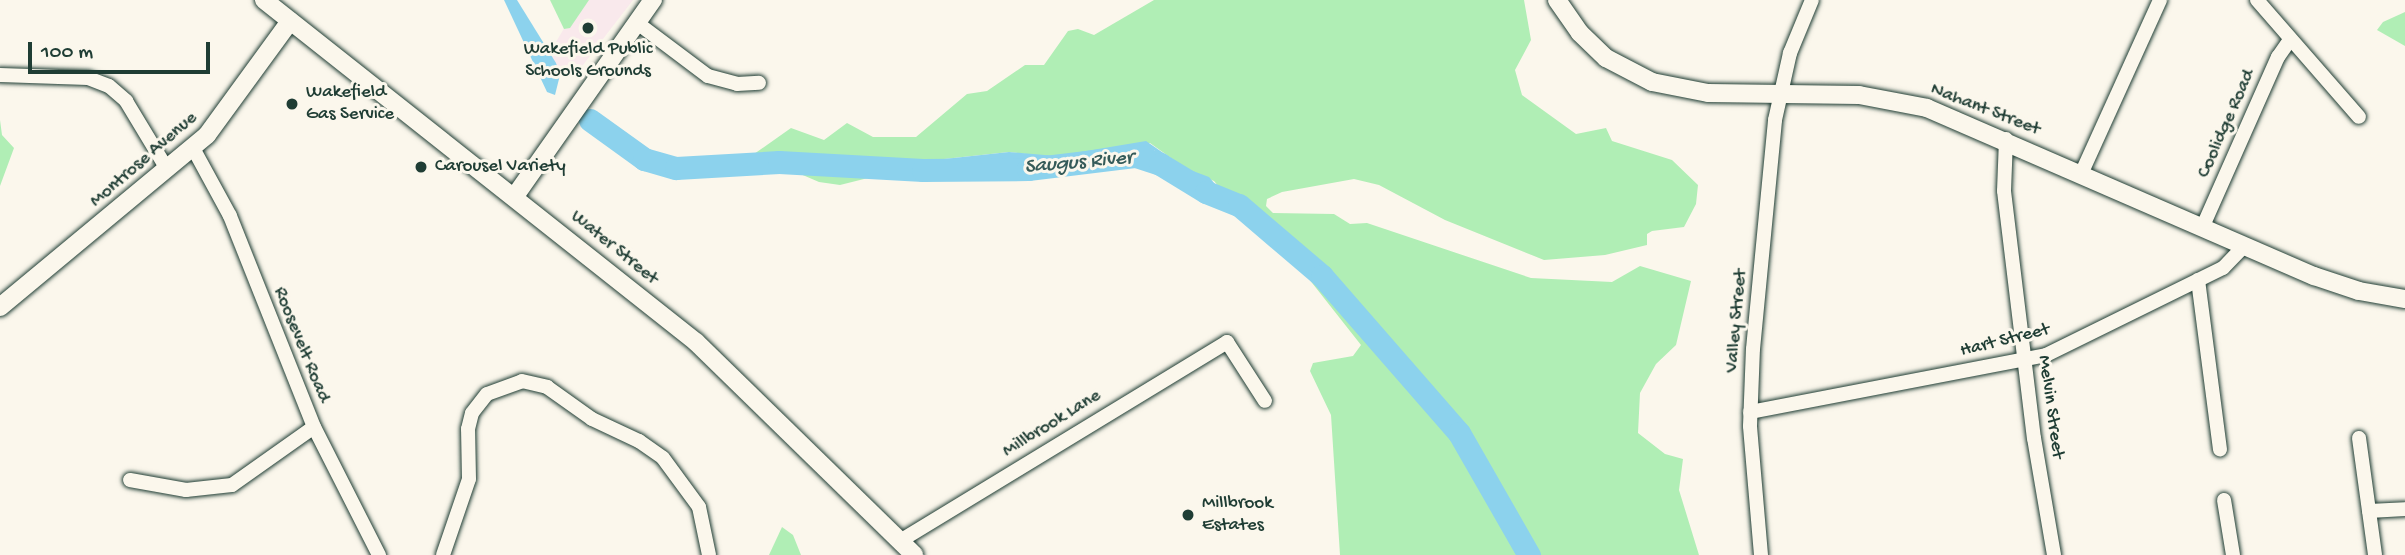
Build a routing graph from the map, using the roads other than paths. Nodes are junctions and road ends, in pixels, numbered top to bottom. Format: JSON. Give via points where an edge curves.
{"nodes":[{"id":1,"x":264,"y":0,"type":"edge"},
{"id":2,"x":653,"y":0,"type":"edge"},
{"id":3,"x":1557,"y":0,"type":"edge"},
{"id":4,"x":1812,"y":0,"type":"edge"},
{"id":5,"x":2160,"y":0,"type":"edge"},
{"id":6,"x":2257,"y":0,"type":"edge"},
{"id":7,"x":290,"y":21,"type":"junction"},
{"id":8,"x":636,"y":22,"type":"junction"},
{"id":9,"x":2290,"y":40,"type":"junction"},
{"id":10,"x":0,"y":75,"type":"edge"},
{"id":11,"x":759,"y":83,"type":"dead end"},
{"id":12,"x":1781,"y":92,"type":"junction"},
{"id":13,"x":2359,"y":117,"type":"dead end"},
{"id":14,"x":2006,"y":139,"type":"junction"},
{"id":15,"x":193,"y":148,"type":"junction"},
{"id":16,"x":167,"y":169,"type":"junction"},
{"id":17,"x":2082,"y":172,"type":"junction"},
{"id":18,"x":515,"y":196,"type":"junction"},
{"id":19,"x":2203,"y":226,"type":"junction"},
{"id":20,"x":2245,"y":245,"type":"junction"},
{"id":21,"x":2198,"y":280,"type":"junction"},
{"id":22,"x":2405,"y":299,"type":"edge"},
{"id":23,"x":0,"y":307,"type":"edge"},
{"id":24,"x":2024,"y":360,"type":"junction"},
{"id":25,"x":1265,"y":401,"type":"dead end"},
{"id":26,"x":1750,"y":412,"type":"junction"},
{"id":27,"x":314,"y":428,"type":"junction"},
{"id":28,"x":2359,"y":439,"type":"dead end"},
{"id":29,"x":2220,"y":450,"type":"dead end"},
{"id":30,"x":130,"y":480,"type":"dead end"},
{"id":31,"x":2224,"y":500,"type":"dead end"},
{"id":32,"x":2405,"y":509,"type":"edge"},
{"id":33,"x":2370,"y":511,"type":"junction"},
{"id":34,"x":900,"y":541,"type":"junction"},
{"id":35,"x":379,"y":555,"type":"edge"},
{"id":36,"x":443,"y":555,"type":"edge"},
{"id":37,"x":709,"y":555,"type":"edge"},
{"id":38,"x":914,"y":555,"type":"edge"},
{"id":39,"x":1761,"y":555,"type":"edge"},
{"id":40,"x":2054,"y":555,"type":"edge"},
{"id":41,"x":2233,"y":555,"type":"edge"},
{"id":42,"x":2375,"y":555,"type":"edge"}],
"edges":[{"from":1,"to":7,"type":"main road","name":"Water Street"},
{"from":2,"to":8,"type":"main road"},
{"from":3,"to":12,"type":"main road","name":"Nahant Street","via":[[1580,33],[1606,58],[1652,82],[1708,93]]},
{"from":4,"to":12,"type":"street","name":"Valley Street","via":[[1794,39]]},
{"from":5,"to":17,"type":"street"},
{"from":6,"to":9,"type":"street"},
{"from":7,"to":15,"type":"main road","name":"Montrose Avenue","via":[[228,112]]},
{"from":7,"to":18,"type":"main road","name":"Water Street"},
{"from":8,"to":11,"type":"street","via":[[708,76],[737,84]]},
{"from":8,"to":18,"type":"main road"},
{"from":9,"to":13,"type":"street"},
{"from":9,"to":19,"type":"street","name":"Coolidge Road","via":[[2278,57]]},
{"from":10,"to":16,"type":"street","via":[[88,78],[109,86],[126,101]]},
{"from":12,"to":14,"type":"main road","name":"Nahant Street","via":[[1907,103]]},
{"from":12,"to":26,"type":"street","name":"Valley Street","via":[[1771,150]]},
{"from":14,"to":17,"type":"main road","name":"Nahant Street"},
{"from":14,"to":24,"type":"street","name":"Melvin Street","via":[[2004,191]]},
{"from":15,"to":16,"type":"main road","name":"Montrose Avenue"},
{"from":15,"to":27,"type":"street","name":"Roosevelt Road","via":[[234,225]]},
{"from":16,"to":23,"type":"main road","name":"Montrose Avenue"},
{"from":17,"to":19,"type":"main road","name":"Nahant Street"},
{"from":18,"to":34,"type":"main road","name":"Water Street","via":[[696,342]]},
{"from":19,"to":20,"type":"main road","name":"Nahant Street"},
{"from":20,"to":21,"type":"street","name":"Hart Street","via":[[2230,262]]},
{"from":20,"to":22,"type":"main road","name":"Nahant Street","via":[[2342,286]]},
{"from":21,"to":24,"type":"street","name":"Hart Street","via":[[2052,352]]},
{"from":21,"to":29,"type":"street"},
{"from":24,"to":26,"type":"street","name":"Hart Street"},
{"from":24,"to":40,"type":"street","name":"Melvin Street"},
{"from":25,"to":34,"type":"street","name":"Millbrook Lane","via":[[1227,342]]},
{"from":26,"to":39,"type":"street","name":"Valley Street"},
{"from":27,"to":30,"type":"street","via":[[232,485],[186,490]]},
{"from":27,"to":35,"type":"street","name":"Roosevelt Road"},
{"from":28,"to":33,"type":"street"},
{"from":31,"to":41,"type":"street"},
{"from":32,"to":33,"type":"street"},
{"from":33,"to":42,"type":"street"},
{"from":34,"to":38,"type":"main road","name":"Water Street"},
{"from":36,"to":37,"type":"street","via":[[469,479],[472,413],[487,394],[522,381],[547,387],[592,419],[639,440],[663,458],[699,507]]}]}
